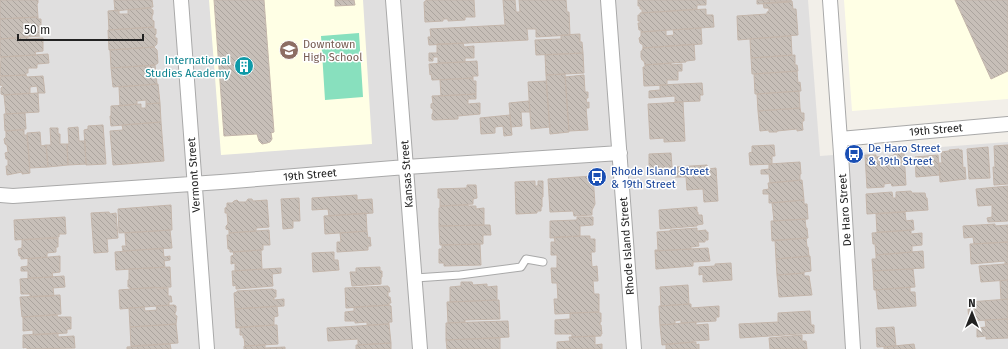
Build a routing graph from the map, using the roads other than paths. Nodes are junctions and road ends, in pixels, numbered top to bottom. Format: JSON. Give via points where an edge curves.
{"nodes":[{"id":1,"x":181,"y":0,"type":"edge"},
{"id":2,"x":393,"y":0,"type":"edge"},
{"id":3,"x":608,"y":0,"type":"edge"},
{"id":4,"x":830,"y":0,"type":"edge"},
{"id":5,"x":1008,"y":124,"type":"edge"},
{"id":6,"x":840,"y":139,"type":"junction"},
{"id":7,"x":620,"y":153,"type":"junction"},
{"id":8,"x":406,"y":167,"type":"junction"},
{"id":9,"x":195,"y":184,"type":"junction"},
{"id":10,"x":0,"y":195,"type":"edge"},
{"id":11,"x":543,"y":262,"type":"dead end"},
{"id":12,"x":415,"y":278,"type":"junction"},
{"id":13,"x":207,"y":349,"type":"edge"},
{"id":14,"x":420,"y":349,"type":"edge"},
{"id":15,"x":634,"y":349,"type":"edge"},
{"id":16,"x":853,"y":349,"type":"edge"}],
"edges":[{"from":1,"to":9,"type":"street","name":"Vermont Street"},
{"from":2,"to":8,"type":"street","name":"Kansas Street"},
{"from":3,"to":7,"type":"street","name":"Rhode Island Street"},
{"from":4,"to":6,"type":"street","name":"De Haro Street"},
{"from":5,"to":6,"type":"street","name":"19th Street"},
{"from":6,"to":16,"type":"street","name":"De Haro Street"},
{"from":7,"to":8,"type":"street","name":"19th Street"},
{"from":7,"to":15,"type":"street","name":"Rhode Island Street"},
{"from":8,"to":9,"type":"street","name":"19th Street"},
{"from":8,"to":12,"type":"street","name":"Kansas Street"},
{"from":9,"to":10,"type":"street","name":"19th Street"},
{"from":9,"to":13,"type":"street","name":"Vermont Street"},
{"from":11,"to":12,"type":"lane","via":[[526,259],[521,267]]},
{"from":12,"to":14,"type":"street","name":"Kansas Street"}]}
